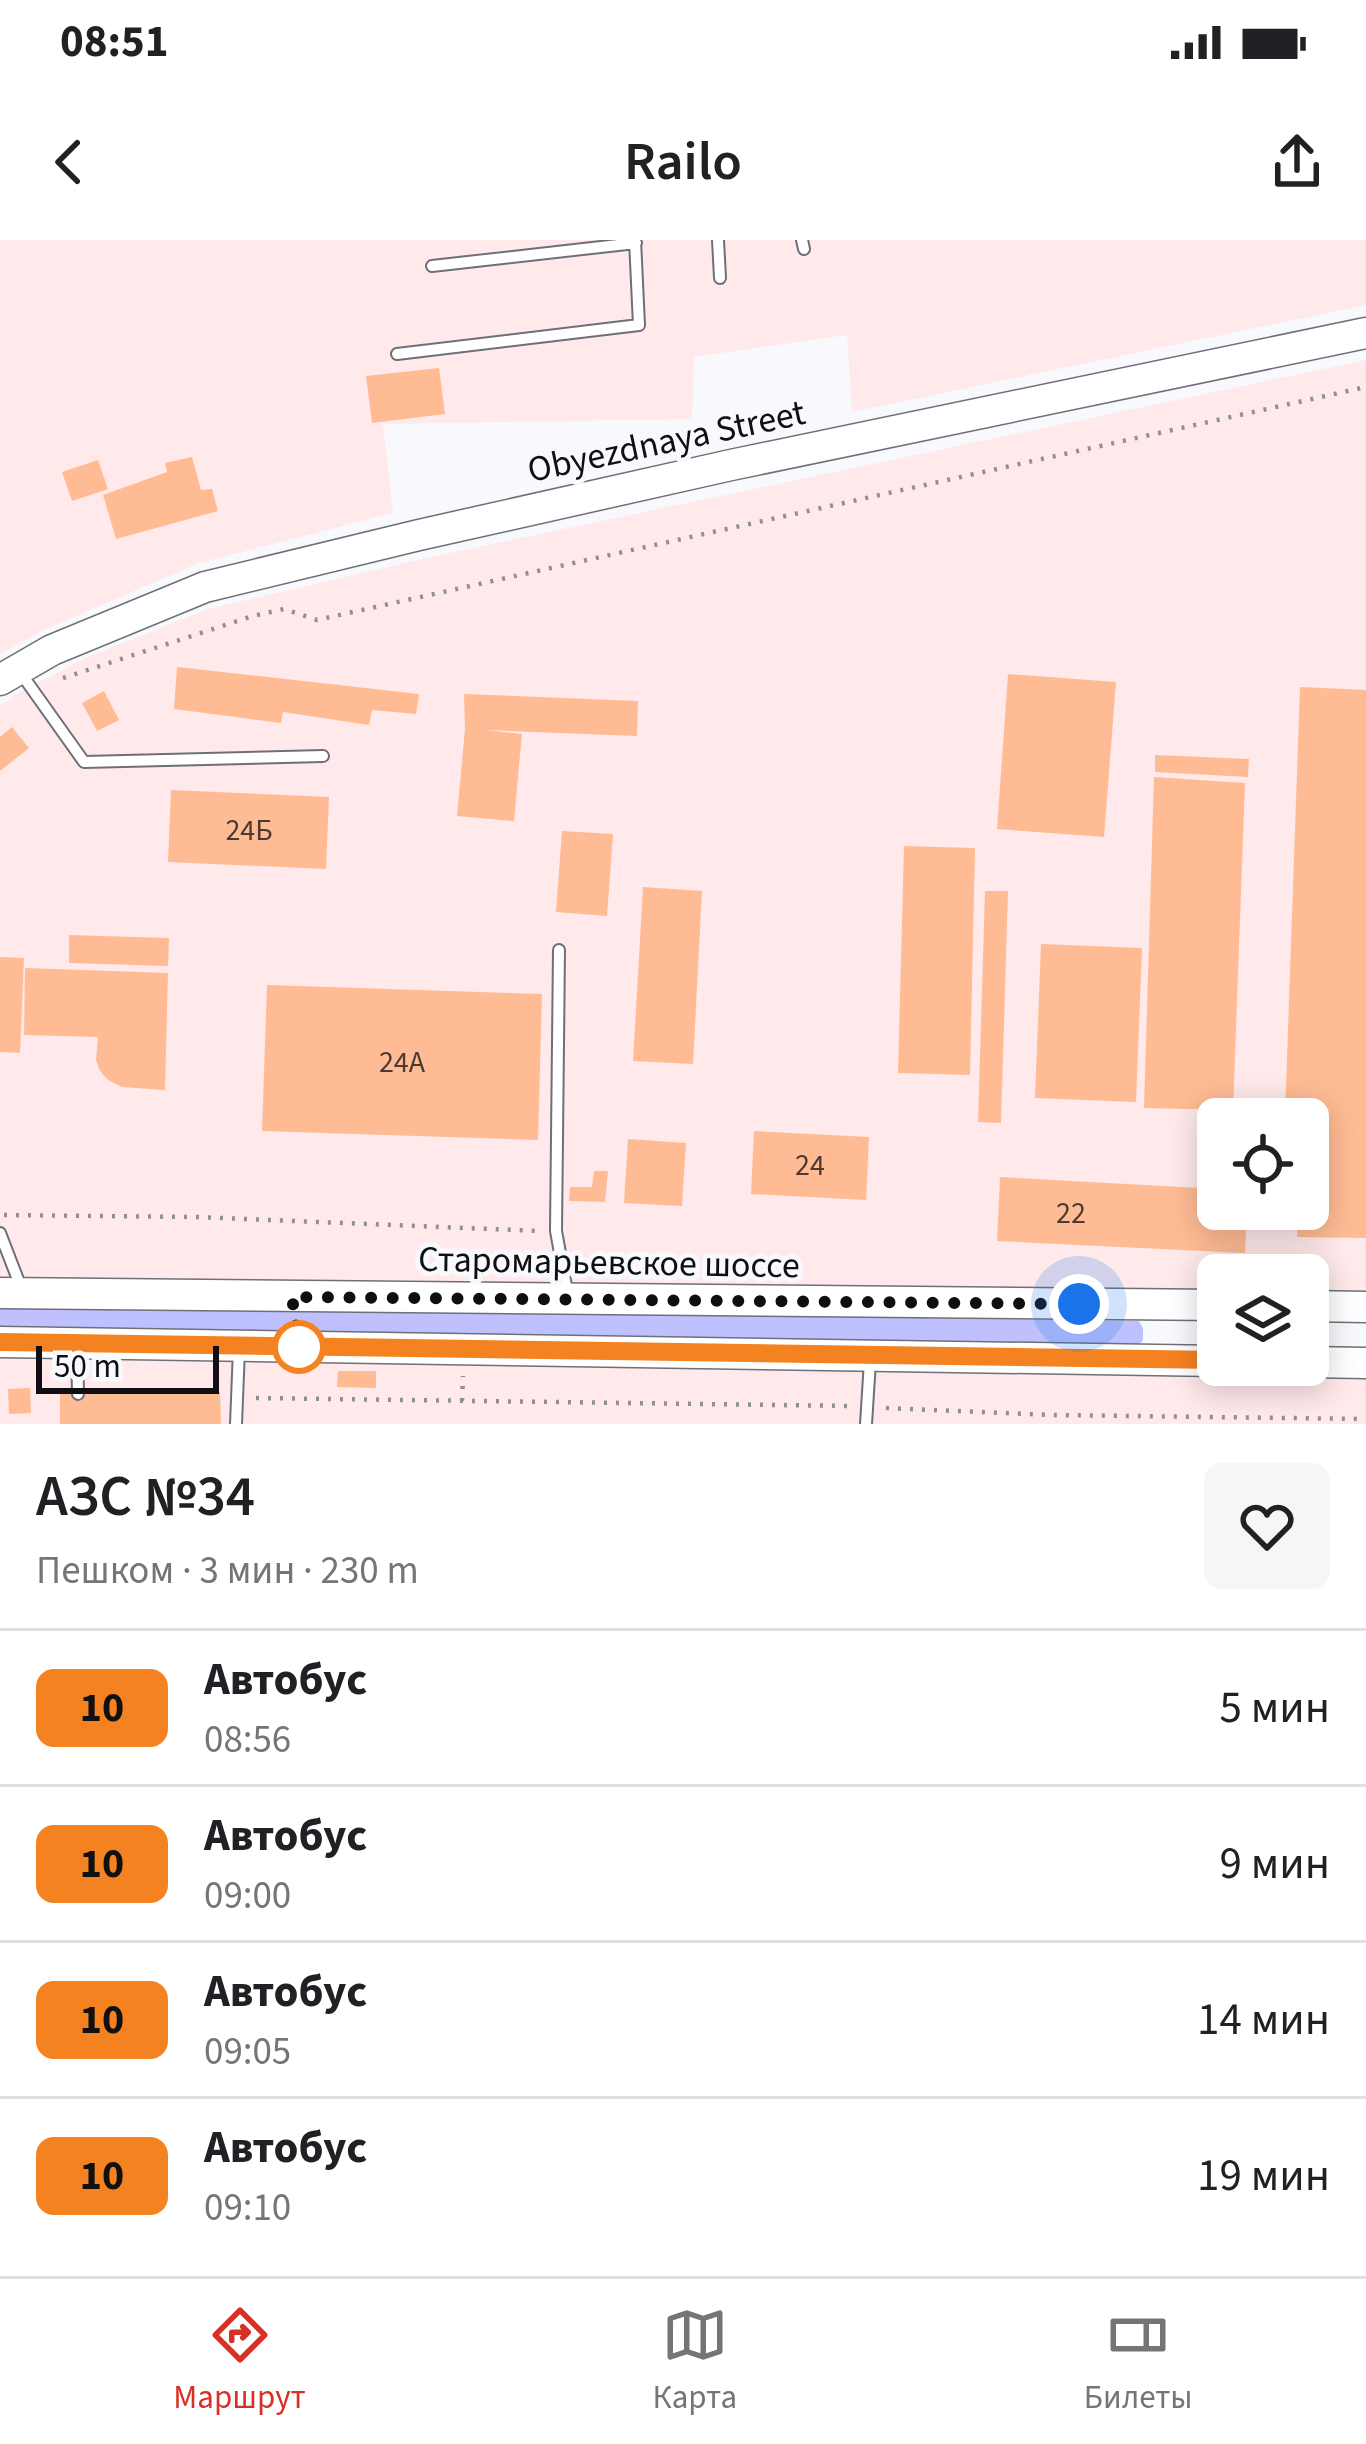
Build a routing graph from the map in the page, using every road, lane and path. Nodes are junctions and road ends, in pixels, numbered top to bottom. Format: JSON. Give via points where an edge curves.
{"nodes":[{"id":1,"x":718,"y":240,"type":"edge"},
{"id":2,"x":636,"y":241,"type":"edge"},
{"id":3,"x":432,"y":266,"type":"dead end"},
{"id":4,"x":720,"y":278,"type":"dead end"},
{"id":5,"x":1366,"y":333,"type":"edge"},
{"id":6,"x":397,"y":354,"type":"dead end"},
{"id":7,"x":1366,"y":387,"type":"edge"},
{"id":8,"x":17,"y":680,"type":"edge"},
{"id":9,"x":322,"y":756,"type":"dead end"},
{"id":10,"x":559,"y":950,"type":"dead end"},
{"id":11,"x":0,"y":1214,"type":"edge"},
{"id":12,"x":556,"y":1231,"type":"junction"},
{"id":13,"x":0,"y":1233,"type":"edge"},
{"id":14,"x":12,"y":1293,"type":"edge"},
{"id":15,"x":568,"y":1300,"type":"junction"},
{"id":16,"x":1197,"y":1305,"type":"edge"},
{"id":17,"x":1329,"y":1306,"type":"edge"},
{"id":18,"x":1366,"y":1307,"type":"edge"},
{"id":19,"x":0,"y":1342,"type":"edge"},
{"id":20,"x":77,"y":1343,"type":"junction"},
{"id":21,"x":239,"y":1346,"type":"junction"},
{"id":22,"x":870,"y":1355,"type":"junction"},
{"id":23,"x":1197,"y":1360,"type":"edge"},
{"id":24,"x":1329,"y":1362,"type":"edge"},
{"id":25,"x":1366,"y":1363,"type":"edge"},
{"id":26,"x":78,"y":1394,"type":"dead end"},
{"id":27,"x":237,"y":1397,"type":"junction"},
{"id":28,"x":867,"y":1407,"type":"junction"},
{"id":29,"x":1366,"y":1419,"type":"edge"},
{"id":30,"x":236,"y":1424,"type":"edge"},
{"id":31,"x":866,"y":1424,"type":"edge"}],
"edges":[{"from":1,"to":4,"type":"lane"},
{"from":2,"to":3,"type":"lane"},
{"from":2,"to":6,"type":"lane","via":[[639,325]]},
{"from":5,"to":8,"type":"main road","name":"Obyezdnaya Street","via":[[731,464],[206,587],[52,650]]},
{"from":7,"to":8,"type":"path","via":[[317,620],[284,609],[52,681]]},
{"from":8,"to":9,"type":"lane","via":[[84,762]]},
{"from":10,"to":12,"type":"lane"},
{"from":11,"to":12,"type":"path"},
{"from":12,"to":15,"type":"lane"},
{"from":13,"to":14,"type":"lane"},
{"from":14,"to":15,"type":"main road","name":"Старомарьевское шоссе"},
{"from":15,"to":16,"type":"main road","name":"Старомарьевское шоссе"},
{"from":17,"to":18,"type":"main road"},
{"from":19,"to":20,"type":"main road"},
{"from":20,"to":21,"type":"main road"},
{"from":20,"to":26,"type":"lane"},
{"from":21,"to":22,"type":"main road"},
{"from":21,"to":27,"type":"lane"},
{"from":22,"to":23,"type":"main road"},
{"from":22,"to":28,"type":"lane"},
{"from":24,"to":25,"type":"main road"},
{"from":27,"to":28,"type":"path"},
{"from":27,"to":30,"type":"lane"},
{"from":28,"to":29,"type":"path"},
{"from":28,"to":31,"type":"lane"}]}
